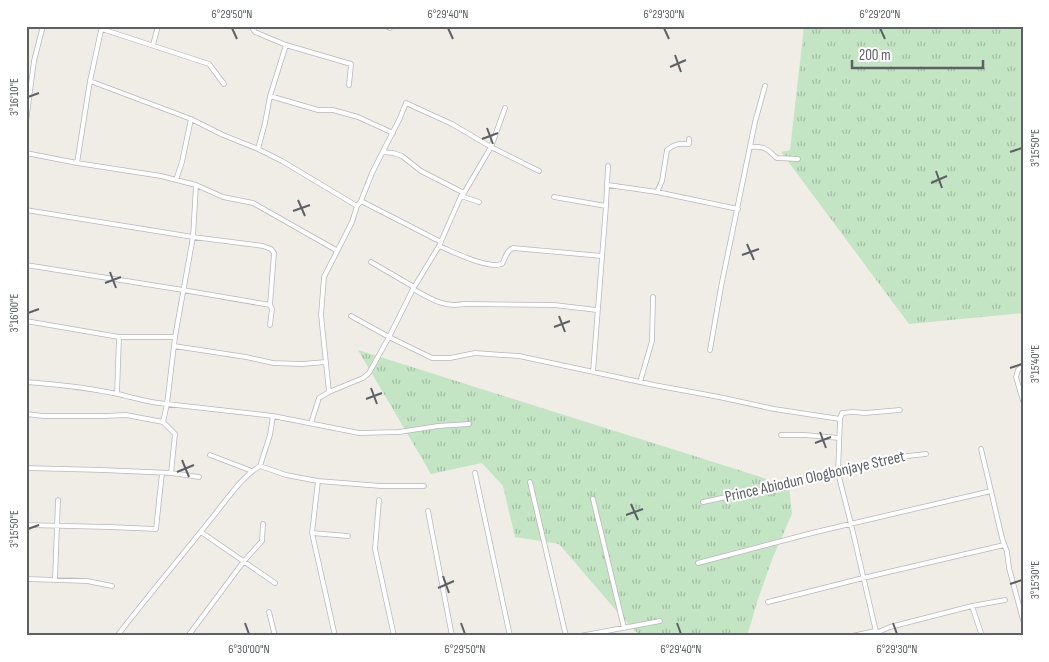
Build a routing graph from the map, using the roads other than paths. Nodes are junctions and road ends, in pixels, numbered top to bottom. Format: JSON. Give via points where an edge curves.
{"nodes":[{"id":1,"x":43,"y":26,"type":"edge"},
{"id":2,"x":158,"y":26,"type":"edge"},
{"id":3,"x":251,"y":26,"type":"edge"},
{"id":4,"x":102,"y":28,"type":"edge"},
{"id":5,"x":153,"y":45,"type":"junction"},
{"id":6,"x":286,"y":45,"type":"junction"},
{"id":7,"x":90,"y":81,"type":"junction"},
{"id":8,"x":224,"y":84,"type":"dead end"},
{"id":9,"x":349,"y":85,"type":"dead end"},
{"id":10,"x":765,"y":86,"type":"dead end"},
{"id":11,"x":270,"y":96,"type":"junction"},
{"id":12,"x":505,"y":108,"type":"dead end"},
{"id":13,"x":191,"y":119,"type":"junction"},
{"id":14,"x":26,"y":122,"type":"edge"},
{"id":15,"x":392,"y":133,"type":"junction"},
{"id":16,"x":689,"y":139,"type":"dead end"},
{"id":17,"x":491,"y":147,"type":"junction"},
{"id":18,"x":750,"y":147,"type":"junction"},
{"id":19,"x":258,"y":149,"type":"junction"},
{"id":20,"x":383,"y":152,"type":"junction"},
{"id":21,"x":26,"y":153,"type":"edge"},
{"id":22,"x":798,"y":159,"type":"dead end"},
{"id":23,"x":77,"y":163,"type":"junction"},
{"id":24,"x":608,"y":166,"type":"dead end"},
{"id":25,"x":539,"y":171,"type":"dead end"},
{"id":26,"x":176,"y":180,"type":"junction"},
{"id":27,"x":196,"y":185,"type":"junction"},
{"id":28,"x":608,"y":185,"type":"junction"},
{"id":29,"x":657,"y":192,"type":"junction"},
{"id":30,"x":462,"y":194,"type":"junction"},
{"id":31,"x":554,"y":197,"type":"dead end"},
{"id":32,"x":362,"y":201,"type":"junction"},
{"id":33,"x":479,"y":202,"type":"dead end"},
{"id":34,"x":357,"y":206,"type":"junction"},
{"id":35,"x":606,"y":206,"type":"junction"},
{"id":36,"x":738,"y":209,"type":"junction"},
{"id":37,"x":26,"y":210,"type":"edge"},
{"id":38,"x":193,"y":237,"type":"junction"},
{"id":39,"x":441,"y":242,"type":"junction"},
{"id":40,"x":439,"y":246,"type":"junction"},
{"id":41,"x":336,"y":250,"type":"junction"},
{"id":42,"x":602,"y":256,"type":"junction"},
{"id":43,"x":371,"y":262,"type":"dead end"},
{"id":44,"x":26,"y":265,"type":"edge"},
{"id":45,"x":413,"y":288,"type":"junction"},
{"id":46,"x":183,"y":290,"type":"junction"},
{"id":47,"x":653,"y":297,"type":"dead end"},
{"id":48,"x":270,"y":305,"type":"junction"},
{"id":49,"x":598,"y":310,"type":"junction"},
{"id":50,"x":351,"y":316,"type":"dead end"},
{"id":51,"x":26,"y":321,"type":"edge"},
{"id":52,"x":270,"y":325,"type":"dead end"},
{"id":53,"x":119,"y":337,"type":"junction"},
{"id":54,"x":175,"y":337,"type":"junction"},
{"id":55,"x":390,"y":337,"type":"junction"},
{"id":56,"x":174,"y":346,"type":"junction"},
{"id":57,"x":710,"y":350,"type":"dead end"},
{"id":58,"x":326,"y":362,"type":"junction"},
{"id":59,"x":1023,"y":366,"type":"edge"},
{"id":60,"x":593,"y":372,"type":"junction"},
{"id":61,"x":26,"y":382,"type":"edge"},
{"id":62,"x":640,"y":382,"type":"junction"},
{"id":63,"x":329,"y":392,"type":"junction"},
{"id":64,"x":117,"y":394,"type":"junction"},
{"id":65,"x":1023,"y":401,"type":"edge"},
{"id":66,"x":167,"y":404,"type":"junction"},
{"id":67,"x":900,"y":410,"type":"dead end"},
{"id":68,"x":26,"y":414,"type":"edge"},
{"id":69,"x":273,"y":416,"type":"junction"},
{"id":70,"x":840,"y":419,"type":"junction"},
{"id":71,"x":163,"y":422,"type":"junction"},
{"id":72,"x":311,"y":423,"type":"junction"},
{"id":73,"x":469,"y":424,"type":"dead end"},
{"id":74,"x":781,"y":435,"type":"dead end"},
{"id":75,"x":839,"y":438,"type":"junction"},
{"id":76,"x":981,"y":449,"type":"dead end"},
{"id":77,"x":926,"y":454,"type":"dead end"},
{"id":78,"x":210,"y":455,"type":"dead end"},
{"id":79,"x":260,"y":466,"type":"junction"},
{"id":80,"x":26,"y":468,"type":"edge"},
{"id":81,"x":252,"y":471,"type":"junction"},
{"id":82,"x":475,"y":472,"type":"dead end"},
{"id":83,"x":838,"y":472,"type":"junction"},
{"id":84,"x":162,"y":473,"type":"junction"},
{"id":85,"x":171,"y":473,"type":"junction"},
{"id":86,"x":199,"y":477,"type":"dead end"},
{"id":87,"x":318,"y":482,"type":"junction"},
{"id":88,"x":530,"y":482,"type":"dead end"},
{"id":89,"x":424,"y":486,"type":"dead end"},
{"id":90,"x":991,"y":492,"type":"junction"},
{"id":91,"x":593,"y":499,"type":"dead end"},
{"id":92,"x":58,"y":500,"type":"dead end"},
{"id":93,"x":379,"y":500,"type":"dead end"},
{"id":94,"x":703,"y":502,"type":"dead end"},
{"id":95,"x":428,"y":511,"type":"dead end"},
{"id":96,"x":263,"y":524,"type":"dead end"},
{"id":97,"x":852,"y":524,"type":"junction"},
{"id":98,"x":26,"y":525,"type":"edge"},
{"id":99,"x":57,"y":526,"type":"junction"},
{"id":100,"x":201,"y":532,"type":"junction"},
{"id":101,"x":312,"y":533,"type":"junction"},
{"id":102,"x":348,"y":536,"type":"dead end"},
{"id":103,"x":1004,"y":546,"type":"junction"},
{"id":104,"x":244,"y":561,"type":"junction"},
{"id":105,"x":698,"y":563,"type":"dead end"},
{"id":106,"x":863,"y":578,"type":"junction"},
{"id":107,"x":26,"y":579,"type":"edge"},
{"id":108,"x":55,"y":579,"type":"junction"},
{"id":109,"x":276,"y":583,"type":"dead end"},
{"id":110,"x":112,"y":586,"type":"dead end"},
{"id":111,"x":1005,"y":600,"type":"dead end"},
{"id":112,"x":768,"y":602,"type":"dead end"},
{"id":113,"x":972,"y":606,"type":"junction"},
{"id":114,"x":268,"y":612,"type":"dead end"},
{"id":115,"x":660,"y":620,"type":"dead end"},
{"id":116,"x":1023,"y":620,"type":"edge"},
{"id":117,"x":624,"y":628,"type":"junction"},
{"id":118,"x":876,"y":633,"type":"edge"},
{"id":119,"x":118,"y":636,"type":"edge"},
{"id":120,"x":188,"y":636,"type":"edge"},
{"id":121,"x":275,"y":636,"type":"edge"},
{"id":122,"x":335,"y":636,"type":"edge"},
{"id":123,"x":394,"y":636,"type":"edge"},
{"id":124,"x":452,"y":636,"type":"edge"},
{"id":125,"x":510,"y":636,"type":"edge"},
{"id":126,"x":566,"y":636,"type":"edge"},
{"id":127,"x":580,"y":636,"type":"edge"},
{"id":128,"x":852,"y":636,"type":"edge"},
{"id":129,"x":982,"y":636,"type":"edge"}],
"edges":[{"from":1,"to":14,"type":"street","via":[[34,62]]},
{"from":2,"to":5,"type":"street"},
{"from":3,"to":6,"type":"street","via":[[255,32]]},
{"from":4,"to":5,"type":"street"},
{"from":4,"to":7,"type":"street"},
{"from":5,"to":8,"type":"street","via":[[209,64]]},
{"from":6,"to":9,"type":"street","via":[[351,64]]},
{"from":6,"to":11,"type":"street"},
{"from":7,"to":13,"type":"street"},
{"from":7,"to":23,"type":"street"},
{"from":10,"to":18,"type":"street"},
{"from":11,"to":15,"type":"street","via":[[358,117]]},
{"from":11,"to":19,"type":"street"},
{"from":12,"to":17,"type":"street"},
{"from":13,"to":19,"type":"street"},
{"from":13,"to":26,"type":"street"},
{"from":15,"to":17,"type":"street","via":[[406,103]]},
{"from":15,"to":20,"type":"street"},
{"from":16,"to":29,"type":"street","via":[[689,144],[677,144],[667,150]]},
{"from":17,"to":25,"type":"street"},
{"from":17,"to":30,"type":"street"},
{"from":18,"to":22,"type":"street","via":[[765,148],[777,158]]},
{"from":18,"to":36,"type":"street"},
{"from":19,"to":34,"type":"street"},
{"from":20,"to":30,"type":"street","via":[[402,156],[421,171]]},
{"from":20,"to":32,"type":"street"},
{"from":21,"to":23,"type":"street"},
{"from":23,"to":26,"type":"street"},
{"from":24,"to":28,"type":"street"},
{"from":26,"to":27,"type":"street"},
{"from":27,"to":38,"type":"street"},
{"from":27,"to":41,"type":"street","via":[[223,197],[252,203]]},
{"from":28,"to":29,"type":"street"},
{"from":28,"to":35,"type":"street"},
{"from":29,"to":36,"type":"street"},
{"from":30,"to":33,"type":"street"},
{"from":30,"to":39,"type":"street"},
{"from":31,"to":35,"type":"street"},
{"from":32,"to":34,"type":"street"},
{"from":32,"to":39,"type":"street"},
{"from":34,"to":41,"type":"street"},
{"from":35,"to":42,"type":"street"},
{"from":36,"to":57,"type":"street"},
{"from":37,"to":38,"type":"street"},
{"from":38,"to":46,"type":"street"},
{"from":38,"to":48,"type":"street","via":[[270,249],[274,253]]},
{"from":39,"to":40,"type":"street"},
{"from":40,"to":42,"type":"street","via":[[472,260],[497,265],[502,264],[513,248]]},
{"from":40,"to":45,"type":"street"},
{"from":41,"to":58,"type":"street","via":[[324,277],[321,316]]},
{"from":42,"to":49,"type":"street"},
{"from":43,"to":45,"type":"street"},
{"from":44,"to":46,"type":"street"},
{"from":45,"to":49,"type":"street","via":[[441,304],[454,306],[554,306]]},
{"from":45,"to":55,"type":"street"},
{"from":46,"to":48,"type":"street"},
{"from":46,"to":54,"type":"street"},
{"from":47,"to":62,"type":"street","via":[[652,341]]},
{"from":48,"to":52,"type":"street"},
{"from":49,"to":60,"type":"street"},
{"from":50,"to":55,"type":"street"},
{"from":51,"to":53,"type":"street"},
{"from":53,"to":54,"type":"street"},
{"from":53,"to":64,"type":"street"},
{"from":54,"to":56,"type":"street"},
{"from":55,"to":60,"type":"street","via":[[432,358],[475,354],[519,356]]},
{"from":55,"to":63,"type":"street","via":[[366,376]]},
{"from":56,"to":58,"type":"street","via":[[273,363]]},
{"from":56,"to":66,"type":"street"},
{"from":58,"to":63,"type":"street"},
{"from":59,"to":65,"type":"street","via":[[1016,377]]},
{"from":60,"to":62,"type":"street"},
{"from":61,"to":64,"type":"street"},
{"from":62,"to":70,"type":"street"},
{"from":63,"to":72,"type":"street","via":[[319,398]]},
{"from":64,"to":66,"type":"street"},
{"from":66,"to":69,"type":"street"},
{"from":66,"to":71,"type":"street"},
{"from":67,"to":70,"type":"street","via":[[842,413]]},
{"from":68,"to":71,"type":"street","via":[[126,415]]},
{"from":69,"to":72,"type":"street"},
{"from":69,"to":79,"type":"street"},
{"from":70,"to":75,"type":"street"},
{"from":71,"to":85,"type":"street","via":[[175,434]]},
{"from":72,"to":73,"type":"street","via":[[358,433]]},
{"from":74,"to":75,"type":"street"},
{"from":75,"to":83,"type":"street"},
{"from":76,"to":90,"type":"street"},
{"from":77,"to":83,"type":"street","name":"Prince Abiodun Ologbonjaye Street","via":[[898,457]]},
{"from":78,"to":81,"type":"street"},
{"from":79,"to":81,"type":"street"},
{"from":79,"to":87,"type":"street"},
{"from":80,"to":84,"type":"street"},
{"from":81,"to":100,"type":"street"},
{"from":82,"to":125,"type":"street"},
{"from":83,"to":94,"type":"street","name":"Prince Abiodun Ologbonjaye Street"},
{"from":83,"to":97,"type":"street"},
{"from":84,"to":85,"type":"street"},
{"from":84,"to":99,"type":"street","via":[[156,529]]},
{"from":85,"to":86,"type":"street"},
{"from":87,"to":89,"type":"street"},
{"from":87,"to":101,"type":"street"},
{"from":88,"to":126,"type":"street"},
{"from":90,"to":97,"type":"street"},
{"from":90,"to":103,"type":"street"},
{"from":91,"to":117,"type":"street"},
{"from":92,"to":99,"type":"street"},
{"from":93,"to":123,"type":"street","via":[[375,549]]},
{"from":95,"to":124,"type":"street"},
{"from":96,"to":104,"type":"street","via":[[262,541]]},
{"from":97,"to":105,"type":"street"},
{"from":97,"to":106,"type":"street"},
{"from":98,"to":99,"type":"street"},
{"from":99,"to":108,"type":"street"},
{"from":100,"to":104,"type":"street"},
{"from":100,"to":119,"type":"street"},
{"from":101,"to":102,"type":"street"},
{"from":101,"to":122,"type":"street"},
{"from":103,"to":106,"type":"street"},
{"from":103,"to":116,"type":"street"},
{"from":104,"to":109,"type":"street"},
{"from":104,"to":120,"type":"street"},
{"from":106,"to":112,"type":"street"},
{"from":106,"to":118,"type":"street"},
{"from":107,"to":108,"type":"street"},
{"from":108,"to":110,"type":"street","via":[[87,580]]},
{"from":111,"to":113,"type":"street"},
{"from":113,"to":118,"type":"street"},
{"from":113,"to":129,"type":"street"},
{"from":114,"to":121,"type":"street"},
{"from":115,"to":117,"type":"street"},
{"from":117,"to":127,"type":"street"},
{"from":118,"to":128,"type":"street"}]}
